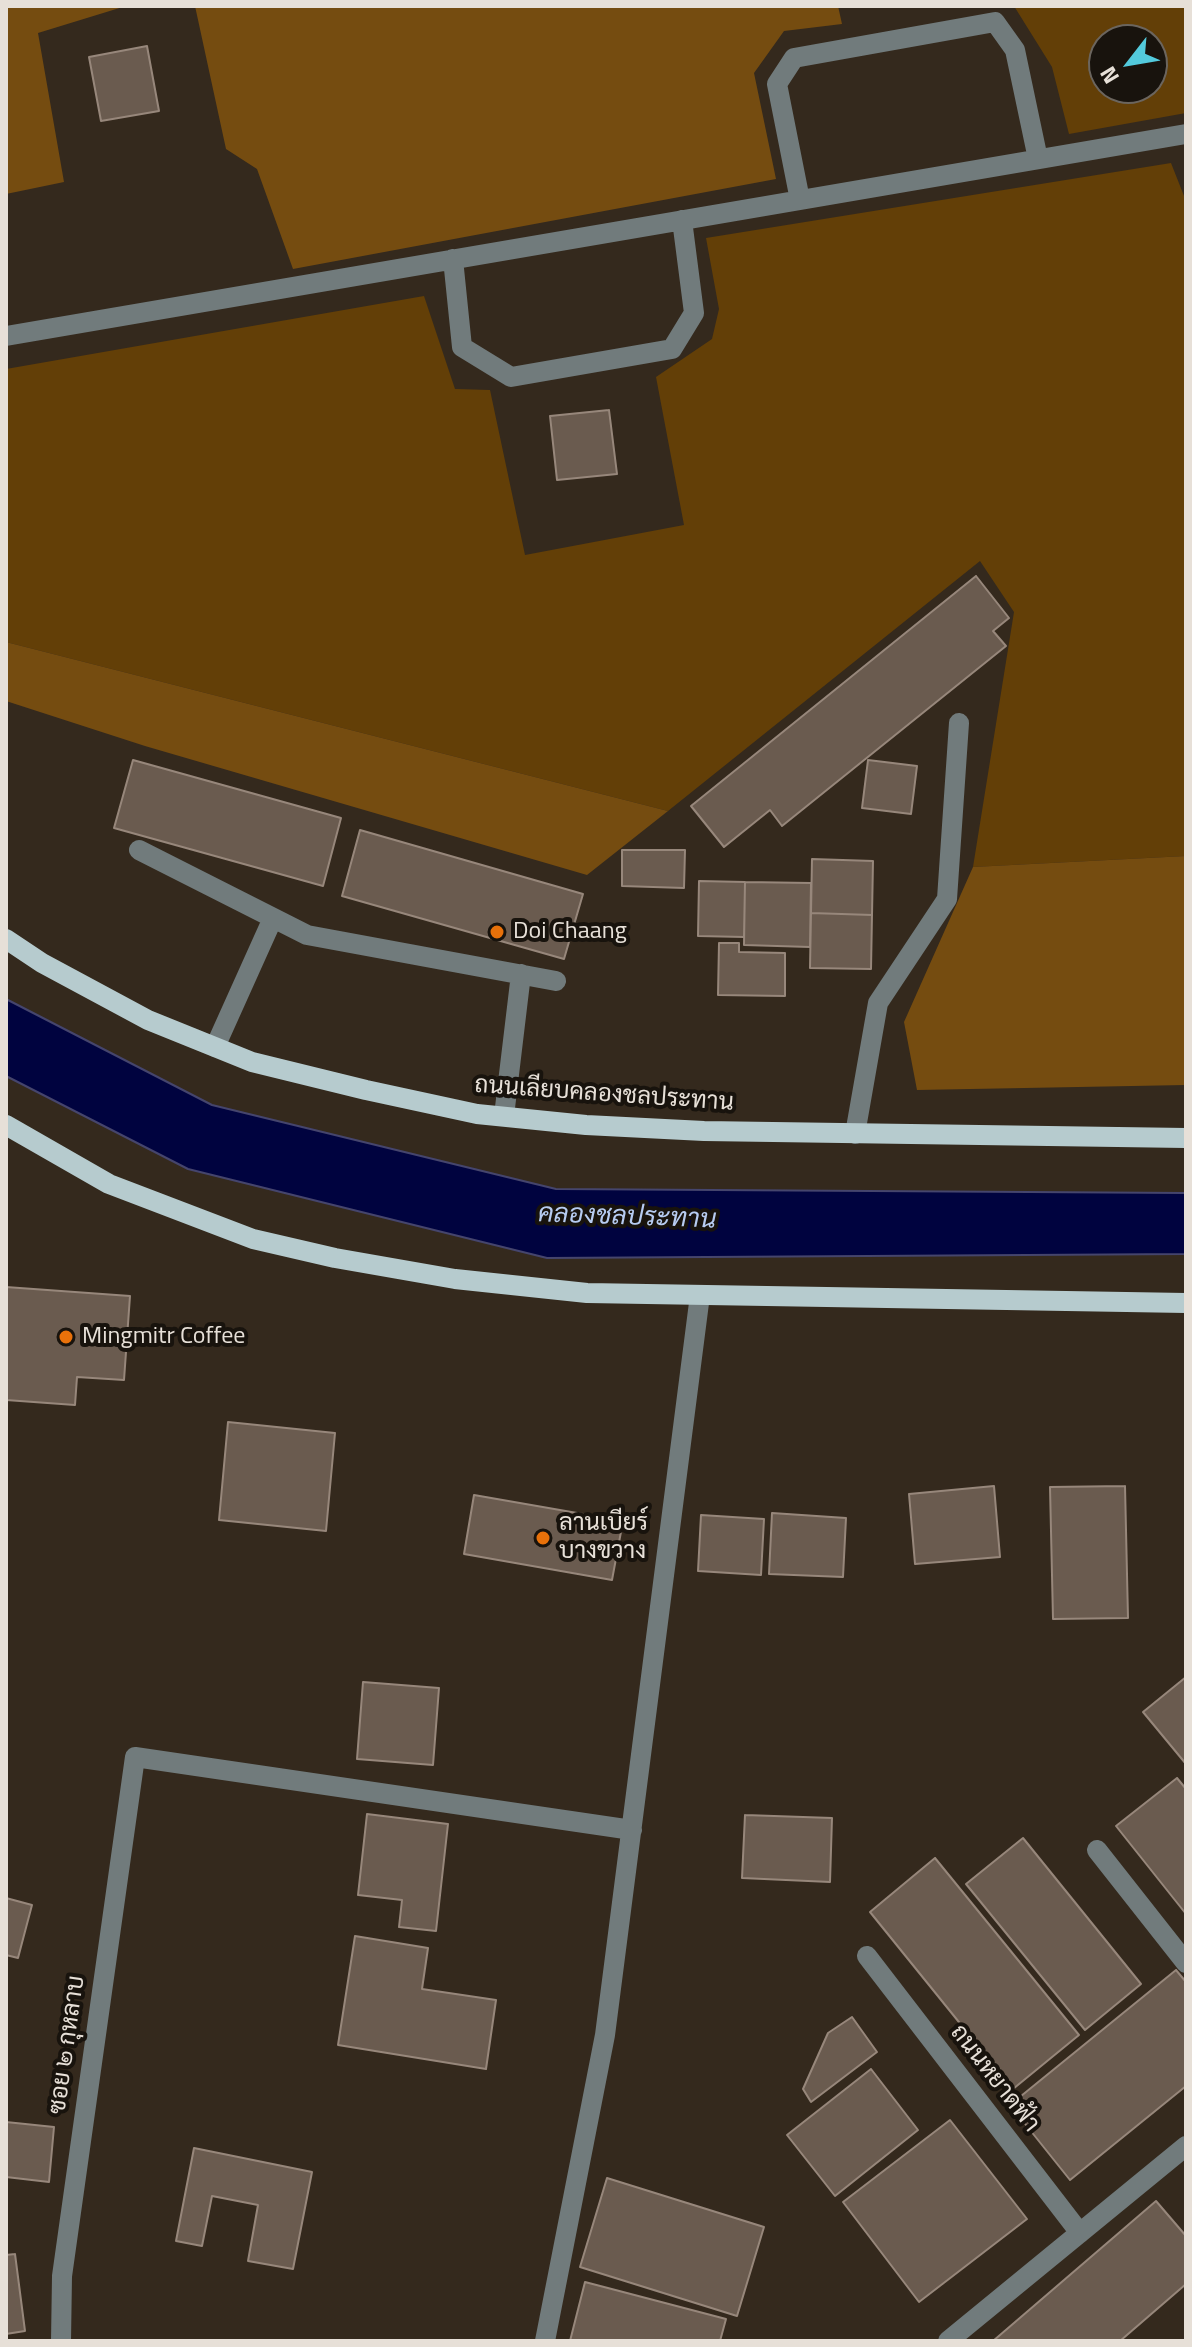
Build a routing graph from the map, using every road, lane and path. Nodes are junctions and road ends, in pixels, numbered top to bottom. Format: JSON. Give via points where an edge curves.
{"nodes":[{"id":1,"x":1186,"y":134,"type":"edge"},
{"id":2,"x":1038,"y":159,"type":"junction"},
{"id":3,"x":800,"y":200,"type":"junction"},
{"id":4,"x":682,"y":220,"type":"junction"},
{"id":5,"x":453,"y":259,"type":"junction"},
{"id":6,"x":6,"y":336,"type":"edge"},
{"id":7,"x":959,"y":723,"type":"dead end"},
{"id":8,"x":139,"y":850,"type":"dead end"},
{"id":9,"x":273,"y":918,"type":"junction"},
{"id":10,"x":6,"y":939,"type":"edge"},
{"id":11,"x":521,"y":974,"type":"junction"},
{"id":12,"x":556,"y":981,"type":"dead end"},
{"id":13,"x":215,"y":1047,"type":"junction"},
{"id":14,"x":504,"y":1116,"type":"junction"},
{"id":15,"x":6,"y":1125,"type":"edge"},
{"id":16,"x":855,"y":1134,"type":"junction"},
{"id":17,"x":1186,"y":1138,"type":"edge"},
{"id":18,"x":700,"y":1295,"type":"junction"},
{"id":19,"x":1186,"y":1303,"type":"edge"},
{"id":20,"x":632,"y":1830,"type":"junction"},
{"id":21,"x":1097,"y":1850,"type":"dead end"},
{"id":22,"x":867,"y":1956,"type":"dead end"},
{"id":23,"x":1186,"y":1963,"type":"edge"},
{"id":24,"x":1186,"y":2146,"type":"edge"},
{"id":25,"x":1080,"y":2233,"type":"junction"},
{"id":26,"x":61,"y":2341,"type":"edge"},
{"id":27,"x":545,"y":2341,"type":"edge"},
{"id":28,"x":948,"y":2341,"type":"edge"}],
"edges":[{"from":1,"to":2,"type":"street"},
{"from":2,"to":3,"type":"street"},
{"from":2,"to":3,"type":"street","via":[[1015,50],[995,22],[794,58],[777,84]]},
{"from":3,"to":4,"type":"street"},
{"from":4,"to":5,"type":"street"},
{"from":4,"to":5,"type":"street","via":[[694,313],[672,349],[511,377],[462,347]]},
{"from":5,"to":6,"type":"street"},
{"from":7,"to":16,"type":"street","via":[[947,899],[878,1003]]},
{"from":8,"to":9,"type":"street"},
{"from":9,"to":11,"type":"street","via":[[307,935]]},
{"from":9,"to":13,"type":"street"},
{"from":10,"to":13,"type":"main road","name":"ถนนเลียบคลองชลประทาน","via":[[148,1020]]},
{"from":11,"to":12,"type":"street"},
{"from":11,"to":14,"type":"street"},
{"from":13,"to":14,"type":"main road","name":"ถนนเลียบคลองชลประทาน","via":[[252,1062],[366,1090]]},
{"from":14,"to":16,"type":"main road","name":"ถนนเลียบคลองชลประทาน","via":[[630,1127]]},
{"from":15,"to":18,"type":"main road","via":[[109,1184],[253,1239],[455,1279],[587,1293]]},
{"from":16,"to":17,"type":"main road","name":"ถนนเลียบคลองชลประทาน"},
{"from":18,"to":19,"type":"main road"},
{"from":18,"to":20,"type":"street"},
{"from":20,"to":26,"type":"street","name":"ซอย ๒ กุหลาบ","via":[[135,1757],[62,2276]]},
{"from":20,"to":27,"type":"street","via":[[605,2035]]},
{"from":21,"to":23,"type":"street"},
{"from":22,"to":25,"type":"street","name":"ถนนหยาดฟ้า"},
{"from":24,"to":25,"type":"street"},
{"from":25,"to":28,"type":"street"}]}
